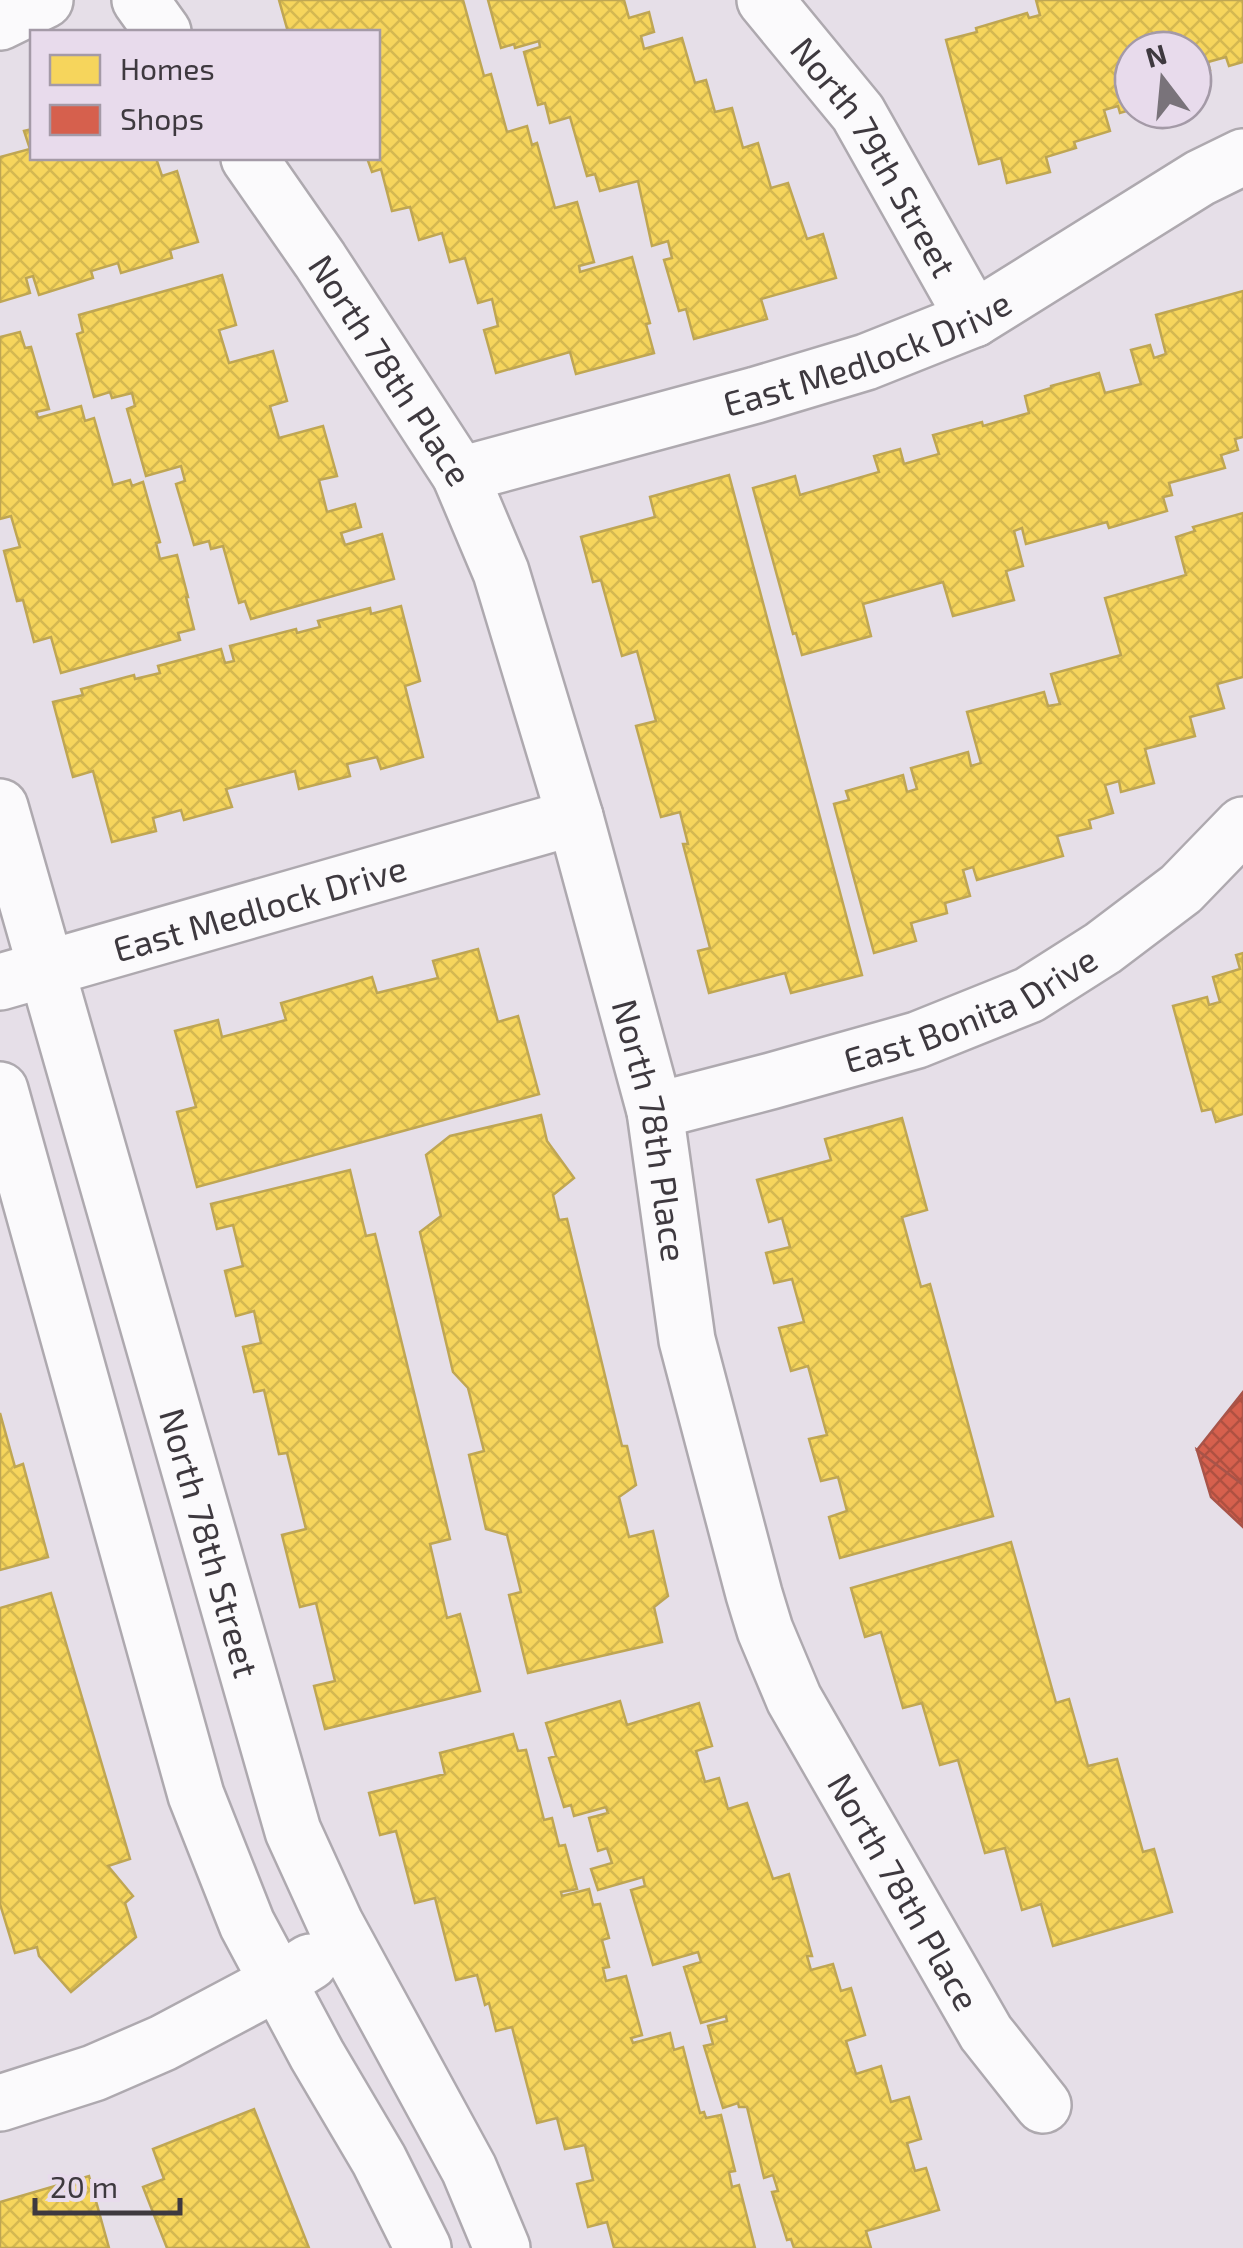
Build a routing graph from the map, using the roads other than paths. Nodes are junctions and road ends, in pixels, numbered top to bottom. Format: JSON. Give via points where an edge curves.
{"nodes":[{"id":1,"x":45,"y":0,"type":"edge"},
{"id":2,"x":140,"y":0,"type":"edge"},
{"id":3,"x":766,"y":0,"type":"edge"},
{"id":4,"x":0,"y":22,"type":"edge"},
{"id":5,"x":162,"y":30,"type":"edge"},
{"id":6,"x":1243,"y":157,"type":"edge"},
{"id":7,"x":250,"y":160,"type":"edge"},
{"id":8,"x":974,"y":319,"type":"junction"},
{"id":9,"x":460,"y":474,"type":"junction"},
{"id":10,"x":0,"y":807,"type":"edge"},
{"id":11,"x":575,"y":817,"type":"junction"},
{"id":12,"x":1243,"y":825,"type":"edge"},
{"id":13,"x":23,"y":976,"type":"edge"},
{"id":14,"x":0,"y":1090,"type":"edge"},
{"id":15,"x":655,"y":1111,"type":"junction"},
{"id":16,"x":344,"y":1940,"type":"junction"},
{"id":17,"x":278,"y":1982,"type":"junction"},
{"id":18,"x":0,"y":2102,"type":"edge"},
{"id":19,"x":1043,"y":2104,"type":"dead end"},
{"id":20,"x":423,"y":2248,"type":"edge"},
{"id":21,"x":502,"y":2248,"type":"edge"}],
"edges":[{"from":1,"to":4,"type":"street"},
{"from":2,"to":5,"type":"street"},
{"from":3,"to":8,"type":"street","name":"North 79th Street","via":[[858,113]]},
{"from":6,"to":8,"type":"street","name":"East Medlock Drive"},
{"from":7,"to":9,"type":"street","name":"North 78th Place"},
{"from":8,"to":9,"type":"street","name":"East Medlock Drive","via":[[756,396]]},
{"from":9,"to":11,"type":"street","name":"North 78th Place","via":[[501,572]]},
{"from":10,"to":13,"type":"street","name":"North 78th Street"},
{"from":11,"to":13,"type":"street","name":"East Medlock Drive"},
{"from":11,"to":15,"type":"street","name":"North 78th Place"},
{"from":12,"to":15,"type":"street","name":"East Bonita Drive","via":[[1181,889],[1029,995],[917,1040]]},
{"from":13,"to":16,"type":"street","name":"North 78th Street","via":[[293,1831]]},
{"from":14,"to":17,"type":"street","via":[[196,1795],[247,1924]]},
{"from":15,"to":19,"type":"street","name":"North 78th Place","via":[[687,1340],[765,1630],[794,1700],[986,2033]]},
{"from":16,"to":17,"type":"street"},
{"from":16,"to":21,"type":"street","name":"North 78th Street","via":[[469,2170]]},
{"from":17,"to":18,"type":"street","via":[[94,2073]]},
{"from":17,"to":20,"type":"street"}]}
